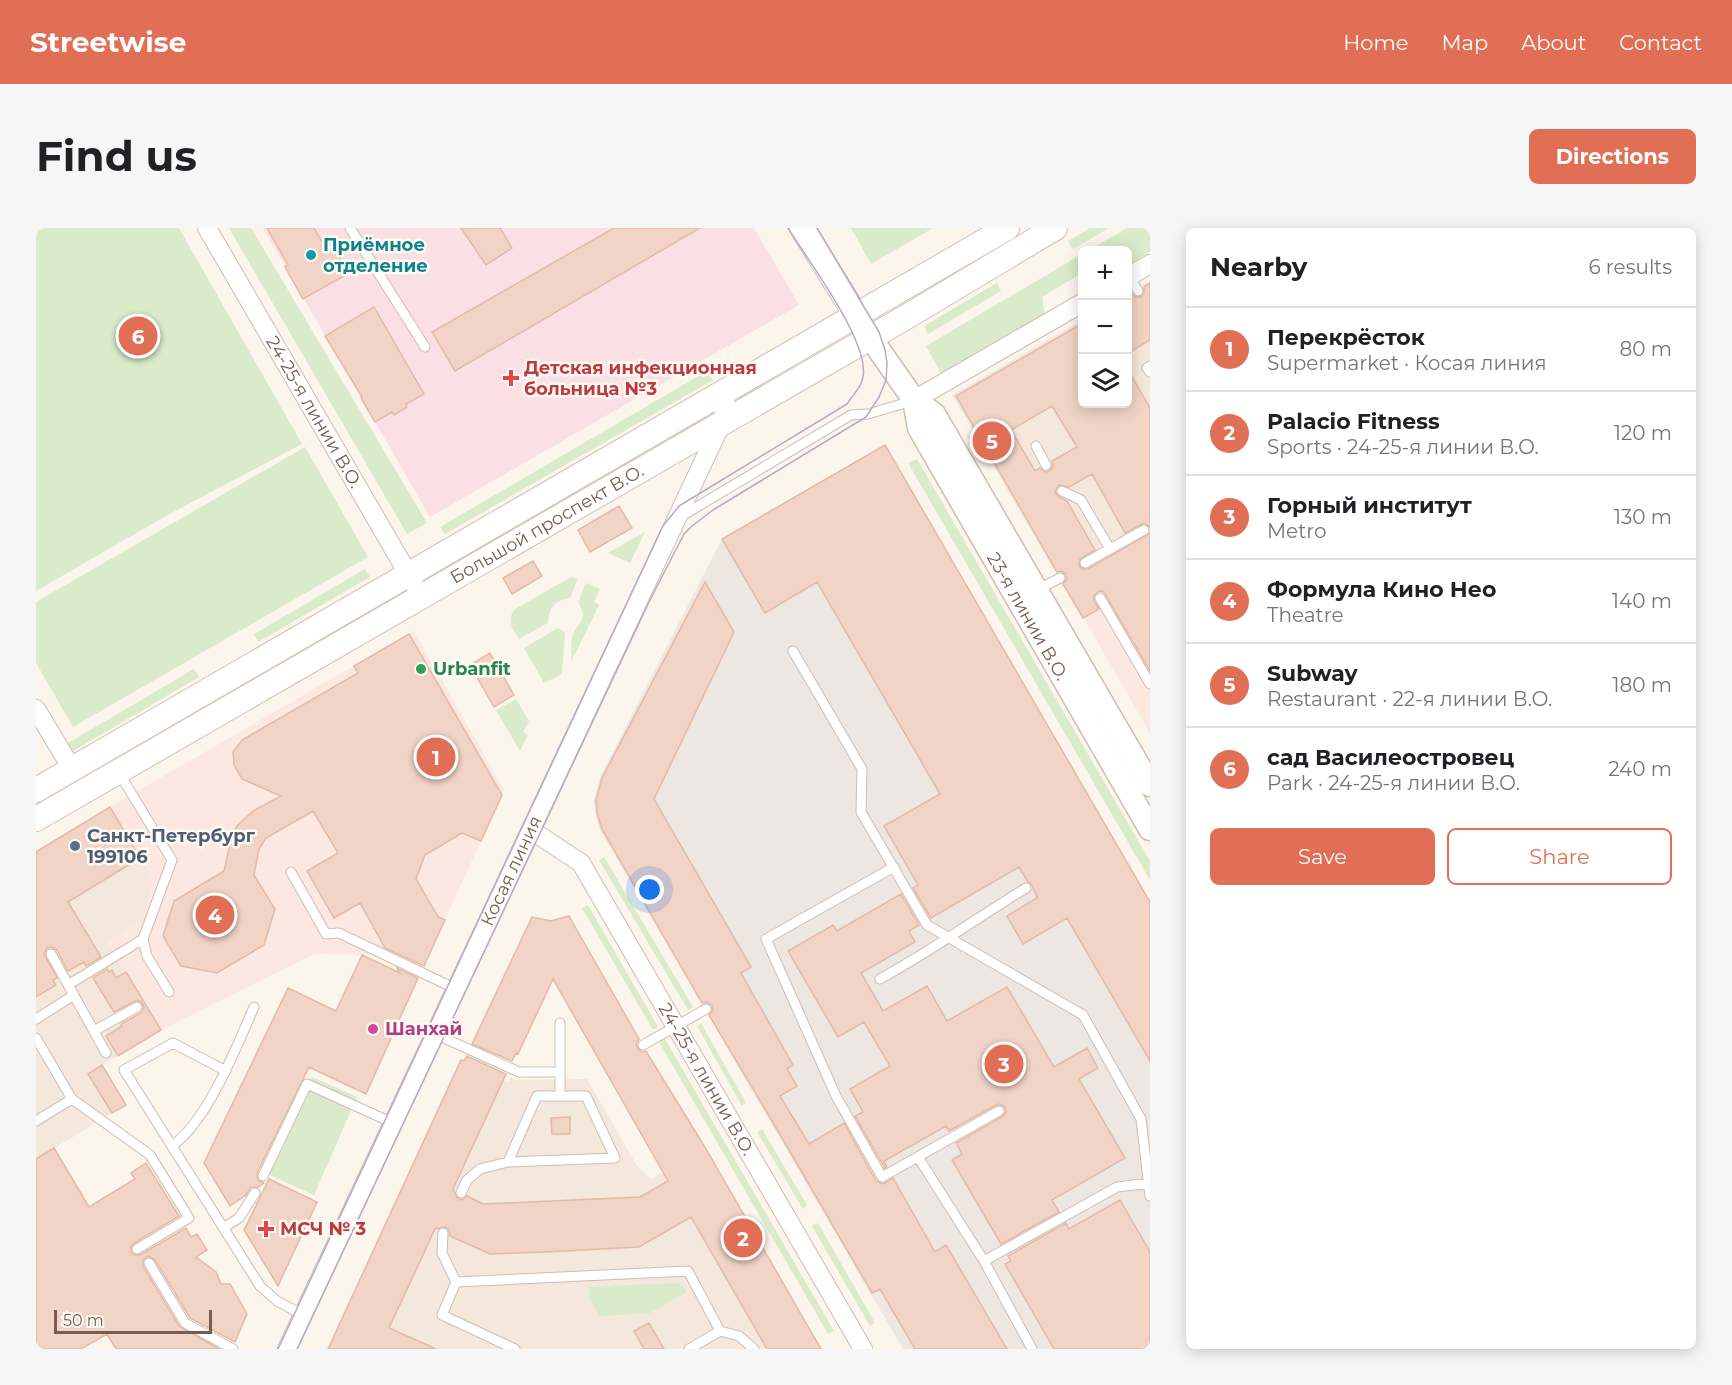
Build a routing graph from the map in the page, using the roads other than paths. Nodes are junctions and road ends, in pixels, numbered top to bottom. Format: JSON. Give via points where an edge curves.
{"nodes":[{"id":1,"x":207,"y":228,"type":"edge"},
{"id":2,"x":350,"y":228,"type":"edge"},
{"id":3,"x":802,"y":228,"type":"edge"},
{"id":4,"x":1007,"y":228,"type":"edge"},
{"id":5,"x":1055,"y":228,"type":"edge"},
{"id":6,"x":1150,"y":264,"type":"edge"},
{"id":7,"x":1132,"y":280,"type":"edge"},
{"id":8,"x":1078,"y":306,"type":"edge"},
{"id":9,"x":856,"y":316,"type":"junction"},
{"id":10,"x":870,"y":337,"type":"junction"},
{"id":11,"x":424,"y":347,"type":"dead end"},
{"id":12,"x":1150,"y":366,"type":"edge"},
{"id":13,"x":1150,"y":372,"type":"edge"},
{"id":14,"x":728,"y":390,"type":"junction"},
{"id":15,"x":914,"y":400,"type":"junction"},
{"id":16,"x":722,"y":422,"type":"junction"},
{"id":17,"x":1036,"y":446,"type":"dead end"},
{"id":18,"x":1046,"y":465,"type":"dead end"},
{"id":19,"x":1062,"y":491,"type":"dead end"},
{"id":20,"x":676,"y":520,"type":"junction"},
{"id":21,"x":1144,"y":530,"type":"dead end"},
{"id":22,"x":1110,"y":549,"type":"junction"},
{"id":23,"x":1085,"y":563,"type":"dead end"},
{"id":24,"x":408,"y":575,"type":"junction"},
{"id":25,"x":1060,"y":578,"type":"dead end"},
{"id":26,"x":1037,"y":590,"type":"junction"},
{"id":27,"x":421,"y":596,"type":"junction"},
{"id":28,"x":1100,"y":598,"type":"dead end"},
{"id":29,"x":793,"y":651,"type":"dead end"},
{"id":30,"x":1150,"y":684,"type":"edge"},
{"id":31,"x":36,"y":709,"type":"edge"},
{"id":32,"x":72,"y":769,"type":"junction"},
{"id":33,"x":118,"y":771,"type":"junction"},
{"id":34,"x":1150,"y":785,"type":"edge"},
{"id":35,"x":36,"y":790,"type":"edge"},
{"id":36,"x":1147,"y":818,"type":"edge"},
{"id":37,"x":36,"y":819,"type":"edge"},
{"id":38,"x":531,"y":830,"type":"junction"},
{"id":39,"x":894,"y":867,"type":"junction"},
{"id":40,"x":291,"y":872,"type":"dead end"},
{"id":41,"x":1026,"y":888,"type":"dead end"},
{"id":42,"x":950,"y":938,"type":"junction"},
{"id":43,"x":143,"y":939,"type":"junction"},
{"id":44,"x":51,"y":954,"type":"dead end"},
{"id":45,"x":880,"y":979,"type":"dead end"},
{"id":46,"x":68,"y":985,"type":"junction"},
{"id":47,"x":456,"y":989,"type":"junction"},
{"id":48,"x":169,"y":992,"type":"dead end"},
{"id":49,"x":74,"y":995,"type":"junction"},
{"id":50,"x":137,"y":1006,"type":"dead end"},
{"id":51,"x":254,"y":1007,"type":"dead end"},
{"id":52,"x":706,"y":1009,"type":"dead end"},
{"id":53,"x":36,"y":1019,"type":"edge"},
{"id":54,"x":560,"y":1023,"type":"dead end"},
{"id":55,"x":676,"y":1026,"type":"junction"},
{"id":56,"x":94,"y":1031,"type":"junction"},
{"id":57,"x":435,"y":1034,"type":"junction"},
{"id":58,"x":36,"y":1038,"type":"edge"},
{"id":59,"x":643,"y":1045,"type":"dead end"},
{"id":60,"x":106,"y":1053,"type":"dead end"},
{"id":61,"x":225,"y":1071,"type":"junction"},
{"id":62,"x":560,"y":1072,"type":"junction"},
{"id":63,"x":560,"y":1096,"type":"junction"},
{"id":64,"x":72,"y":1099,"type":"junction"},
{"id":65,"x":999,"y":1111,"type":"dead end"},
{"id":66,"x":36,"y":1121,"type":"edge"},
{"id":67,"x":393,"y":1123,"type":"junction"},
{"id":68,"x":172,"y":1146,"type":"junction"},
{"id":69,"x":918,"y":1157,"type":"junction"},
{"id":70,"x":508,"y":1162,"type":"junction"},
{"id":71,"x":263,"y":1176,"type":"dead end"},
{"id":72,"x":1149,"y":1183,"type":"edge"},
{"id":73,"x":255,"y":1193,"type":"dead end"},
{"id":74,"x":461,"y":1194,"type":"dead end"},
{"id":75,"x":1150,"y":1196,"type":"edge"},
{"id":76,"x":223,"y":1228,"type":"junction"},
{"id":77,"x":443,"y":1233,"type":"dead end"},
{"id":78,"x":137,"y":1249,"type":"dead end"},
{"id":79,"x":984,"y":1261,"type":"junction"},
{"id":80,"x":149,"y":1263,"type":"dead end"},
{"id":81,"x":456,"y":1282,"type":"junction"},
{"id":82,"x":303,"y":1315,"type":"junction"},
{"id":83,"x":720,"y":1331,"type":"junction"},
{"id":84,"x":234,"y":1349,"type":"edge"},
{"id":85,"x":287,"y":1349,"type":"edge"},
{"id":86,"x":515,"y":1349,"type":"edge"},
{"id":87,"x":689,"y":1349,"type":"edge"},
{"id":88,"x":754,"y":1349,"type":"edge"},
{"id":89,"x":863,"y":1349,"type":"edge"},
{"id":90,"x":1032,"y":1349,"type":"edge"}],
"edges":[{"from":1,"to":24,"type":"street","name":"24-25-я линии В.О."},
{"from":2,"to":11,"type":"lane"},
{"from":3,"to":9,"type":"main road"},
{"from":4,"to":9,"type":"main road","name":"Большой проспект В.О."},
{"from":5,"to":10,"type":"main road","name":"Большой проспект В.О."},
{"from":6,"to":7,"type":"street"},
{"from":8,"to":15,"type":"street"},
{"from":9,"to":10,"type":"main road"},
{"from":9,"to":14,"type":"main road","name":"Большой проспект В.О."},
{"from":10,"to":15,"type":"street"},
{"from":10,"to":16,"type":"main road","name":"Большой проспект В.О."},
{"from":12,"to":13,"type":"lane"},
{"from":14,"to":16,"type":"street","name":"Косая линия"},
{"from":14,"to":24,"type":"main road","name":"Большой проспект В.О."},
{"from":15,"to":20,"type":"lane","via":[[851,415]]},
{"from":15,"to":26,"type":"street","via":[[934,414]]},
{"from":15,"to":36,"type":"street","name":"23-я линии В.О.","via":[[919,428]]},
{"from":16,"to":20,"type":"street","name":"Косая линия"},
{"from":16,"to":27,"type":"main road","name":"Большой проспект В.О."},
{"from":17,"to":18,"type":"lane"},
{"from":19,"to":22,"type":"lane","via":[[1081,500]]},
{"from":20,"to":38,"type":"street","name":"Косая линия"},
{"from":21,"to":22,"type":"lane"},
{"from":22,"to":23,"type":"lane"},
{"from":24,"to":27,"type":"street","name":"24-25-я линии В.О."},
{"from":24,"to":32,"type":"main road","name":"Большой проспект В.О."},
{"from":25,"to":26,"type":"lane"},
{"from":26,"to":34,"type":"street"},
{"from":27,"to":33,"type":"main road","name":"Большой проспект В.О."},
{"from":28,"to":30,"type":"lane"},
{"from":29,"to":39,"type":"lane","via":[[862,769],[861,812]]},
{"from":31,"to":32,"type":"street"},
{"from":32,"to":35,"type":"main road","name":"Большой проспект В.О."},
{"from":33,"to":37,"type":"main road","name":"Большой проспект В.О."},
{"from":33,"to":43,"type":"lane","via":[[172,860]]},
{"from":38,"to":47,"type":"street","name":"Косая линия"},
{"from":38,"to":55,"type":"street","name":"24-25-я линии В.О.","via":[[581,862]]},
{"from":39,"to":42,"type":"lane","via":[[927,925]]},
{"from":39,"to":69,"type":"lane","via":[[766,939],[836,1096],[882,1177]]},
{"from":40,"to":47,"type":"lane","via":[[326,934],[339,933]]},
{"from":41,"to":42,"type":"lane"},
{"from":42,"to":45,"type":"lane"},
{"from":42,"to":72,"type":"lane","via":[[1083,1015],[1141,1119]]},
{"from":43,"to":46,"type":"lane"},
{"from":43,"to":48,"type":"lane","via":[[147,956]]},
{"from":44,"to":46,"type":"lane"},
{"from":46,"to":49,"type":"lane"},
{"from":47,"to":57,"type":"street","name":"Косая линия"},
{"from":49,"to":53,"type":"lane"},
{"from":49,"to":56,"type":"lane"},
{"from":50,"to":56,"type":"lane"},
{"from":51,"to":61,"type":"lane"},
{"from":52,"to":55,"type":"lane"},
{"from":54,"to":62,"type":"lane"},
{"from":55,"to":59,"type":"lane"},
{"from":55,"to":89,"type":"street","name":"24-25-я линии В.О."},
{"from":56,"to":60,"type":"lane"},
{"from":57,"to":62,"type":"lane","via":[[519,1072]]},
{"from":57,"to":67,"type":"street","name":"Косая линия"},
{"from":58,"to":64,"type":"lane"},
{"from":61,"to":68,"type":"lane","via":[[196,1123]]},
{"from":61,"to":68,"type":"lane","via":[[173,1042],[124,1070]]},
{"from":62,"to":63,"type":"lane"},
{"from":63,"to":70,"type":"lane","via":[[537,1096]]},
{"from":63,"to":70,"type":"lane","via":[[586,1096],[615,1158]]},
{"from":64,"to":66,"type":"lane"},
{"from":64,"to":78,"type":"lane","via":[[150,1155],[189,1218]]},
{"from":65,"to":69,"type":"lane"},
{"from":67,"to":71,"type":"lane","via":[[307,1084]]},
{"from":67,"to":82,"type":"street","name":"Косая линия"},
{"from":68,"to":76,"type":"lane"},
{"from":69,"to":79,"type":"lane"},
{"from":70,"to":74,"type":"lane","via":[[480,1169],[467,1180]]},
{"from":72,"to":75,"type":"lane"},
{"from":72,"to":79,"type":"lane","via":[[1117,1186]]},
{"from":73,"to":76,"type":"lane","via":[[239,1218]]},
{"from":76,"to":82,"type":"lane","via":[[260,1286]]},
{"from":77,"to":81,"type":"lane","via":[[442,1253]]},
{"from":79,"to":90,"type":"lane"},
{"from":80,"to":84,"type":"lane","via":[[185,1323]]},
{"from":81,"to":83,"type":"lane","via":[[688,1271]]},
{"from":81,"to":86,"type":"lane","via":[[442,1315]]},
{"from":82,"to":85,"type":"street","name":"Косая линия"},
{"from":83,"to":87,"type":"lane"},
{"from":83,"to":88,"type":"lane","via":[[739,1336]]}]}
